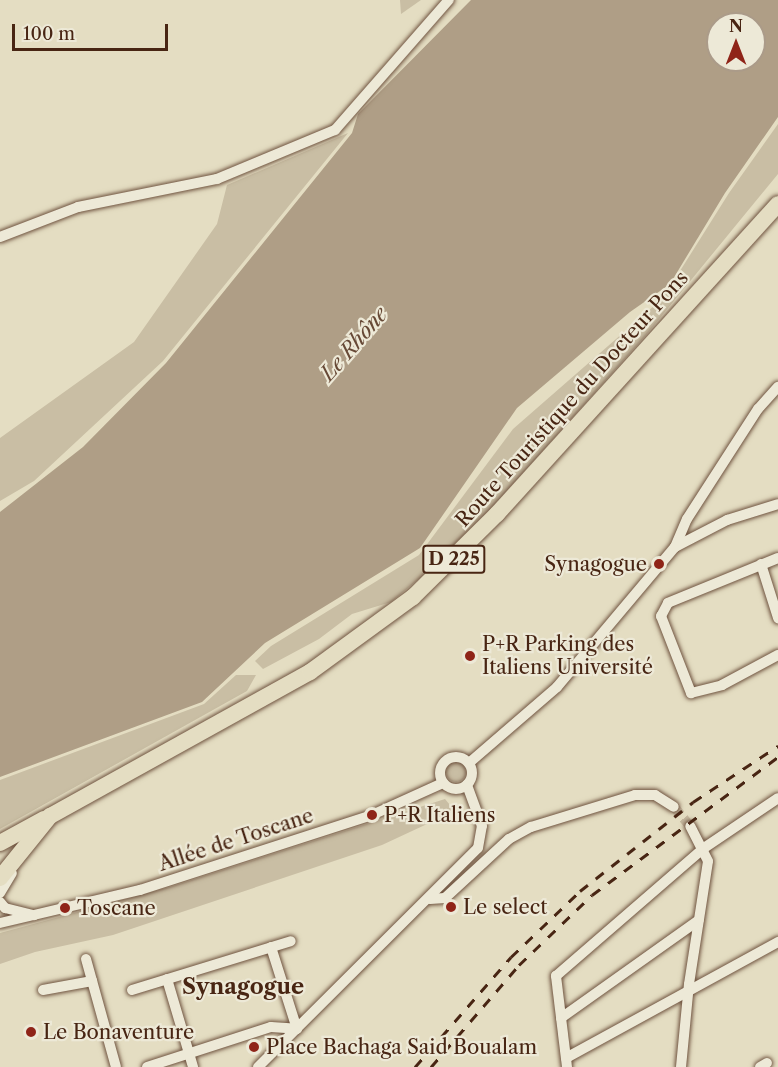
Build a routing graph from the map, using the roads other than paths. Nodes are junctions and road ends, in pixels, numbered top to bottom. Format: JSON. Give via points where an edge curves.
{"nodes":[{"id":1,"x":449,"y":0,"type":"edge"},
{"id":2,"x":778,"y":204,"type":"edge"},
{"id":3,"x":0,"y":237,"type":"edge"},
{"id":4,"x":778,"y":387,"type":"edge"},
{"id":5,"x":778,"y":504,"type":"edge"},
{"id":6,"x":675,"y":547,"type":"junction"},
{"id":7,"x":778,"y":558,"type":"edge"},
{"id":8,"x":761,"y":564,"type":"junction"},
{"id":9,"x":778,"y":618,"type":"edge"},
{"id":10,"x":778,"y":655,"type":"edge"},
{"id":11,"x":469,"y":763,"type":"junction"},
{"id":12,"x":443,"y":783,"type":"junction"},
{"id":13,"x":467,"y":785,"type":"junction"},
{"id":14,"x":778,"y":798,"type":"edge"},
{"id":15,"x":674,"y":807,"type":"tunnel mouth"},
{"id":16,"x":50,"y":816,"type":"junction"},
{"id":17,"x":690,"y":826,"type":"tunnel mouth"},
{"id":18,"x":0,"y":843,"type":"edge"},
{"id":19,"x":704,"y":848,"type":"junction"},
{"id":20,"x":20,"y":854,"type":"junction"},
{"id":21,"x":0,"y":878,"type":"edge"},
{"id":22,"x":0,"y":893,"type":"edge"},
{"id":23,"x":430,"y":899,"type":"junction"},
{"id":24,"x":0,"y":902,"type":"edge"},
{"id":25,"x":34,"y":915,"type":"junction"},
{"id":26,"x":699,"y":920,"type":"junction"},
{"id":27,"x":0,"y":923,"type":"edge"},
{"id":28,"x":291,"y":941,"type":"dead end"},
{"id":29,"x":778,"y":942,"type":"edge"},
{"id":30,"x":271,"y":947,"type":"junction"},
{"id":31,"x":86,"y":959,"type":"dead end"},
{"id":32,"x":167,"y":979,"type":"junction"},
{"id":33,"x":92,"y":981,"type":"junction"},
{"id":34,"x":43,"y":990,"type":"dead end"},
{"id":35,"x":132,"y":990,"type":"dead end"},
{"id":36,"x":689,"y":990,"type":"junction"},
{"id":37,"x":561,"y":1018,"type":"junction"},
{"id":38,"x":297,"y":1029,"type":"junction"},
{"id":39,"x":189,"y":1053,"type":"junction"},
{"id":40,"x":567,"y":1062,"type":"edge"},
{"id":41,"x":116,"y":1067,"type":"edge"},
{"id":42,"x":147,"y":1067,"type":"edge"},
{"id":43,"x":194,"y":1067,"type":"edge"},
{"id":44,"x":258,"y":1067,"type":"edge"},
{"id":45,"x":681,"y":1067,"type":"edge"}],
"edges":[{"from":1,"to":3,"type":"street","via":[[335,130],[217,179],[78,207]]},
{"from":2,"to":16,"type":"main road","name":"Route Touristique du Docteur Pons","number":"D 225","via":[[497,514],[413,597],[310,672]]},
{"from":4,"to":6,"type":"street","via":[[758,409],[693,510]]},
{"from":5,"to":6,"type":"street","via":[[727,520]]},
{"from":6,"to":11,"type":"street","via":[[557,687]]},
{"from":7,"to":8,"type":"street"},
{"from":8,"to":9,"type":"street"},
{"from":8,"to":10,"type":"street","via":[[662,608],[661,616],[691,693],[722,685]]},
{"from":11,"to":12,"type":"street","via":[[458,757],[446,760],[440,769]]},
{"from":11,"to":13,"type":"street","via":[[472,775]]},
{"from":12,"to":13,"type":"street","via":[[457,789]]},
{"from":12,"to":25,"type":"street","name":"Allée de Toscane","via":[[412,800],[361,819],[140,891]]},
{"from":13,"to":23,"type":"street","via":[[480,815],[481,842]]},
{"from":14,"to":19,"type":"street"},
{"from":15,"to":23,"type":"street","via":[[655,795],[635,795],[531,827],[509,839],[445,898]]},
{"from":16,"to":18,"type":"main road","number":"D 225"},
{"from":16,"to":20,"type":"main road"},
{"from":17,"to":19,"type":"street"},
{"from":19,"to":26,"type":"street","via":[[708,861]]},
{"from":19,"to":37,"type":"street","via":[[556,976]]},
{"from":20,"to":21,"type":"main road"},
{"from":20,"to":22,"type":"street"},
{"from":23,"to":38,"type":"street"},
{"from":24,"to":25,"type":"street","name":"Allée de Toscane","via":[[5,908]]},
{"from":25,"to":27,"type":"street","name":"Allée de Toscane"},
{"from":26,"to":36,"type":"street"},
{"from":26,"to":37,"type":"street"},
{"from":28,"to":30,"type":"street"},
{"from":29,"to":36,"type":"street"},
{"from":30,"to":32,"type":"street"},
{"from":30,"to":38,"type":"street"},
{"from":31,"to":33,"type":"street"},
{"from":32,"to":35,"type":"street"},
{"from":32,"to":39,"type":"street"},
{"from":33,"to":34,"type":"street"},
{"from":33,"to":41,"type":"street"},
{"from":36,"to":40,"type":"street"},
{"from":36,"to":45,"type":"street"},
{"from":37,"to":40,"type":"street"},
{"from":38,"to":39,"type":"street","via":[[271,1027]]},
{"from":38,"to":44,"type":"street"},
{"from":39,"to":42,"type":"street"},
{"from":39,"to":43,"type":"street"}]}
